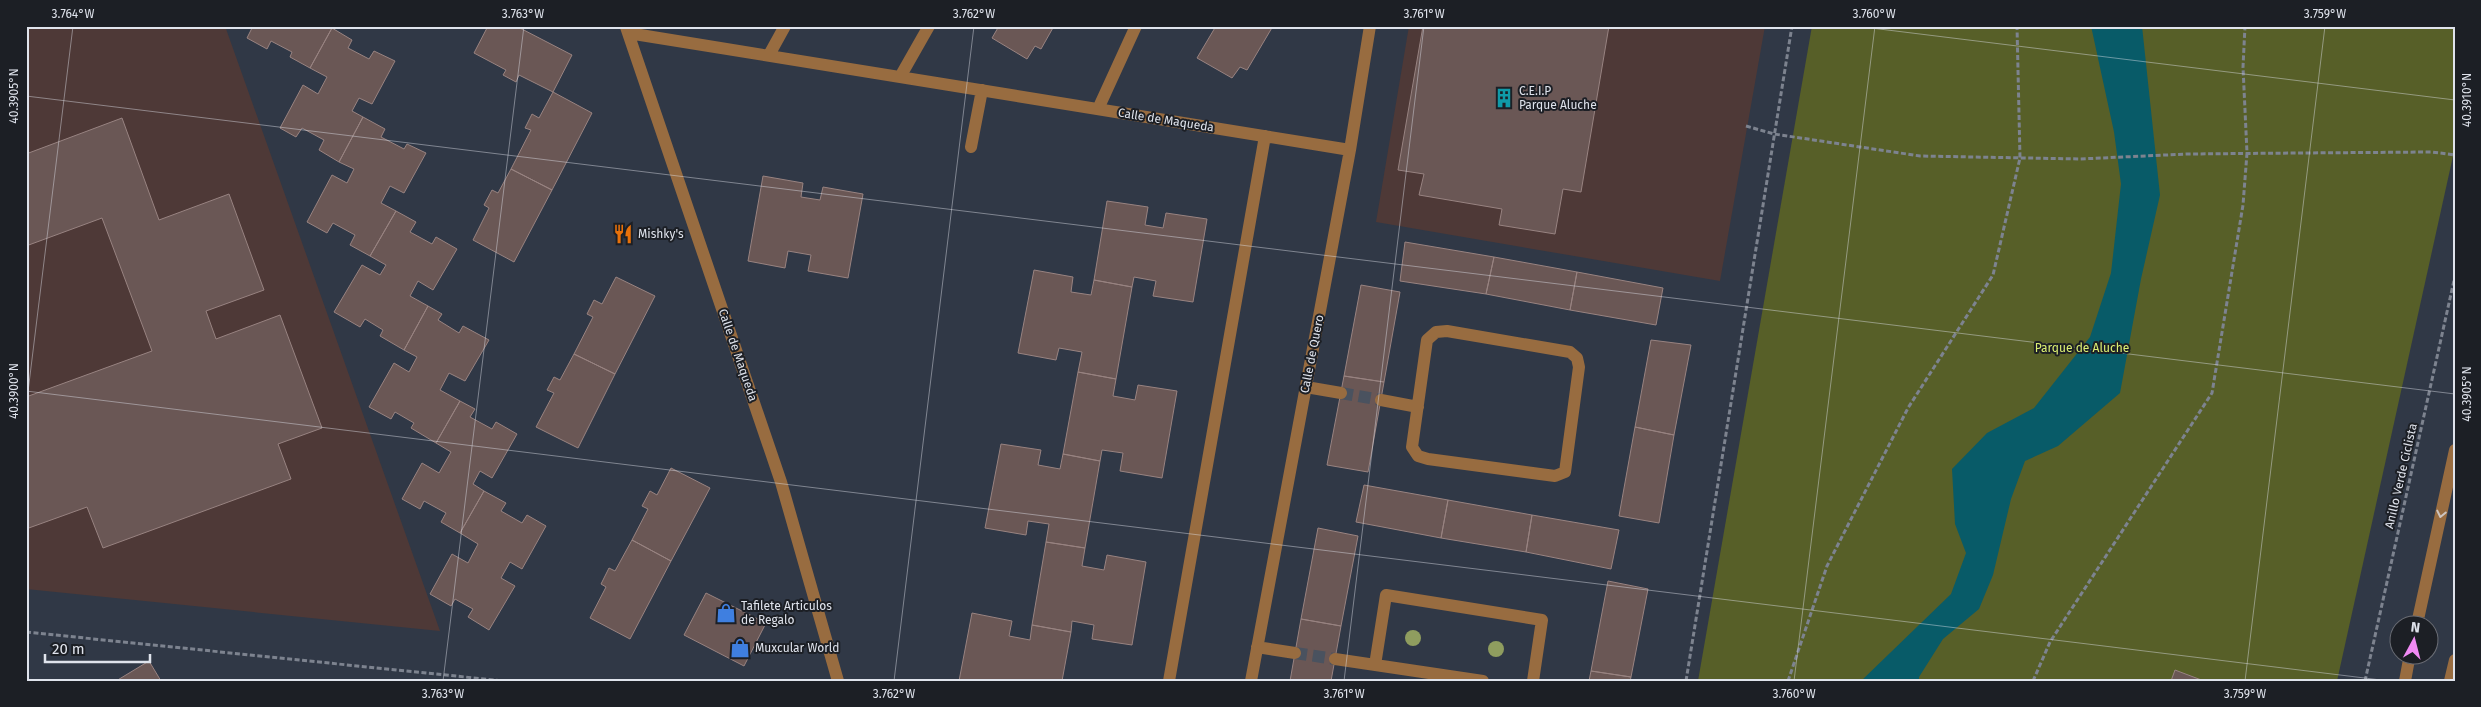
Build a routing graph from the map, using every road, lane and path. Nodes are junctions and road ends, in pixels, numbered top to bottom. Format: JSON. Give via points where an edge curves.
{"nodes":[{"id":1,"x":786,"y":26,"type":"edge"},
{"id":2,"x":929,"y":26,"type":"edge"},
{"id":3,"x":1136,"y":26,"type":"edge"},
{"id":4,"x":1370,"y":26,"type":"edge"},
{"id":5,"x":1792,"y":26,"type":"edge"},
{"id":6,"x":2017,"y":26,"type":"edge"},
{"id":7,"x":2245,"y":26,"type":"edge"},
{"id":8,"x":627,"y":30,"type":"edge"},
{"id":9,"x":769,"y":55,"type":"junction"},
{"id":10,"x":900,"y":77,"type":"junction"},
{"id":11,"x":982,"y":90,"type":"junction"},
{"id":12,"x":1098,"y":109,"type":"junction"},
{"id":13,"x":1746,"y":126,"type":"dead end"},
{"id":14,"x":1774,"y":134,"type":"junction"},
{"id":15,"x":1265,"y":136,"type":"junction"},
{"id":16,"x":971,"y":147,"type":"dead end"},
{"id":17,"x":1350,"y":150,"type":"junction"},
{"id":18,"x":2247,"y":153,"type":"junction"},
{"id":19,"x":2455,"y":155,"type":"edge"},
{"id":20,"x":2020,"y":158,"type":"junction"},
{"id":21,"x":2455,"y":276,"type":"edge"},
{"id":22,"x":1306,"y":387,"type":"junction"},
{"id":23,"x":1340,"y":393,"type":"tunnel mouth"},
{"id":24,"x":1381,"y":400,"type":"tunnel mouth"},
{"id":25,"x":1418,"y":407,"type":"junction"},
{"id":26,"x":2455,"y":450,"type":"edge"},
{"id":27,"x":2419,"y":614,"type":"edge"},
{"id":28,"x":26,"y":632,"type":"edge"},
{"id":29,"x":1257,"y":647,"type":"junction"},
{"id":30,"x":1295,"y":653,"type":"tunnel mouth"},
{"id":31,"x":1335,"y":658,"type":"tunnel mouth"},
{"id":32,"x":2455,"y":660,"type":"edge"},
{"id":33,"x":2408,"y":664,"type":"edge"},
{"id":34,"x":1375,"y":665,"type":"junction"},
{"id":35,"x":504,"y":681,"type":"edge"},
{"id":36,"x":838,"y":681,"type":"edge"},
{"id":37,"x":1169,"y":681,"type":"edge"},
{"id":38,"x":1251,"y":681,"type":"edge"},
{"id":39,"x":1483,"y":681,"type":"edge"},
{"id":40,"x":1533,"y":681,"type":"edge"},
{"id":41,"x":1686,"y":681,"type":"edge"},
{"id":42,"x":1788,"y":681,"type":"edge"},
{"id":43,"x":2033,"y":681,"type":"edge"},
{"id":44,"x":2365,"y":681,"type":"edge"},
{"id":45,"x":2405,"y":681,"type":"edge"},
{"id":46,"x":2450,"y":681,"type":"edge"}],
"edges":[{"from":1,"to":9,"type":"street"},
{"from":2,"to":10,"type":"street"},
{"from":3,"to":12,"type":"street"},
{"from":4,"to":17,"type":"street","name":"Calle de Quero"},
{"from":5,"to":14,"type":"path"},
{"from":6,"to":20,"type":"path"},
{"from":7,"to":18,"type":"path","via":[[2243,67]]},
{"from":8,"to":9,"type":"street","name":"Calle de Maqueda"},
{"from":8,"to":36,"type":"street","name":"Calle de Maqueda","via":[[781,482]]},
{"from":9,"to":10,"type":"street","name":"Calle de Maqueda"},
{"from":10,"to":11,"type":"street","name":"Calle de Maqueda"},
{"from":11,"to":12,"type":"street","name":"Calle de Maqueda"},
{"from":11,"to":16,"type":"street"},
{"from":12,"to":15,"type":"street","name":"Calle de Maqueda"},
{"from":13,"to":14,"type":"path"},
{"from":14,"to":20,"type":"path","via":[[1920,156]]},
{"from":14,"to":41,"type":"path"},
{"from":15,"to":17,"type":"street","name":"Calle de Maqueda"},
{"from":15,"to":37,"type":"street"},
{"from":17,"to":22,"type":"street","name":"Calle de Quero"},
{"from":18,"to":19,"type":"path","via":[[2432,152]]},
{"from":18,"to":20,"type":"path"},
{"from":18,"to":43,"type":"path","via":[[2243,205],[2212,393],[2050,642]]},
{"from":20,"to":42,"type":"path","via":[[1993,275],[1908,408],[1827,566]]},
{"from":21,"to":44,"type":"path","name":"Anillo Verde Ciclista"},
{"from":22,"to":23,"type":"street"},
{"from":22,"to":29,"type":"street","name":"Calle de Quero"},
{"from":24,"to":25,"type":"street"},
{"from":25,"to":25,"type":"street","via":[[1412,447],[1418,456],[1555,476],[1564,472],[1567,461],[1579,367],[1577,358],[1570,352],[1447,331],[1436,332],[1427,340]]},
{"from":26,"to":27,"type":"street","one_way":true},
{"from":28,"to":35,"type":"path"},
{"from":29,"to":30,"type":"street"},
{"from":29,"to":38,"type":"street","name":"Calle de Quero"},
{"from":31,"to":34,"type":"street"},
{"from":32,"to":46,"type":"street"},
{"from":33,"to":45,"type":"street"},
{"from":34,"to":39,"type":"street"},
{"from":34,"to":40,"type":"street","via":[[1386,595],[1542,620]]}]}
